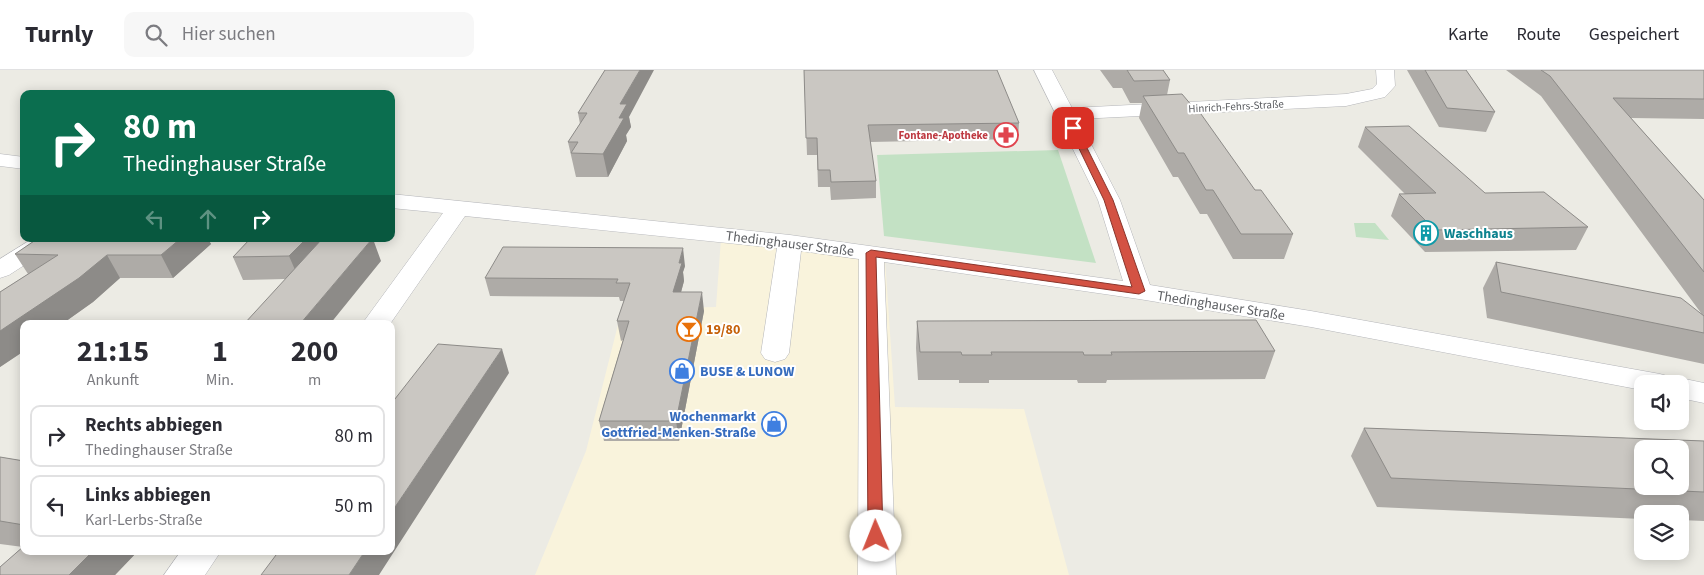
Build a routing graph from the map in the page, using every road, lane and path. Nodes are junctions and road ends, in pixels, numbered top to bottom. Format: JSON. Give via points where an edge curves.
{"nodes":[{"id":1,"x":1043,"y":70,"type":"edge"},
{"id":2,"x":1384,"y":70,"type":"edge"},
{"id":3,"x":1066,"y":114,"type":"junction"},
{"id":4,"x":0,"y":160,"type":"edge"},
{"id":5,"x":20,"y":162,"type":"edge"},
{"id":6,"x":395,"y":201,"type":"edge"},
{"id":7,"x":459,"y":208,"type":"junction"},
{"id":8,"x":43,"y":242,"type":"edge"},
{"id":9,"x":790,"y":242,"type":"junction"},
{"id":10,"x":871,"y":253,"type":"junction"},
{"id":11,"x":0,"y":270,"type":"edge"},
{"id":12,"x":1139,"y":291,"type":"junction"},
{"id":13,"x":379,"y":320,"type":"edge"},
{"id":14,"x":775,"y":354,"type":"dead end"},
{"id":15,"x":1634,"y":379,"type":"edge"},
{"id":16,"x":1689,"y":390,"type":"edge"},
{"id":17,"x":1704,"y":393,"type":"edge"},
{"id":18,"x":200,"y":555,"type":"edge"},
{"id":19,"x":184,"y":575,"type":"edge"},
{"id":20,"x":877,"y":575,"type":"edge"}],
"edges":[{"from":1,"to":3,"type":"street"},
{"from":2,"to":3,"type":"street","name":"Hinrich-Fehrs-Straße","via":[[1386,86],[1378,93],[1345,100]]},
{"from":3,"to":12,"type":"street","via":[[1109,200]]},
{"from":4,"to":5,"type":"street"},
{"from":6,"to":7,"type":"street","name":"Thedinghauser Straße"},
{"from":7,"to":9,"type":"street","name":"Thedinghauser Straße"},
{"from":7,"to":13,"type":"street"},
{"from":8,"to":11,"type":"street"},
{"from":9,"to":10,"type":"street","name":"Thedinghauser Straße"},
{"from":9,"to":14,"type":"street"},
{"from":10,"to":12,"type":"street","name":"Thedinghauser Straße"},
{"from":10,"to":20,"type":"street"},
{"from":12,"to":15,"type":"street","name":"Thedinghauser Straße","via":[[1311,319]]},
{"from":16,"to":17,"type":"street"},
{"from":18,"to":19,"type":"street"}]}
